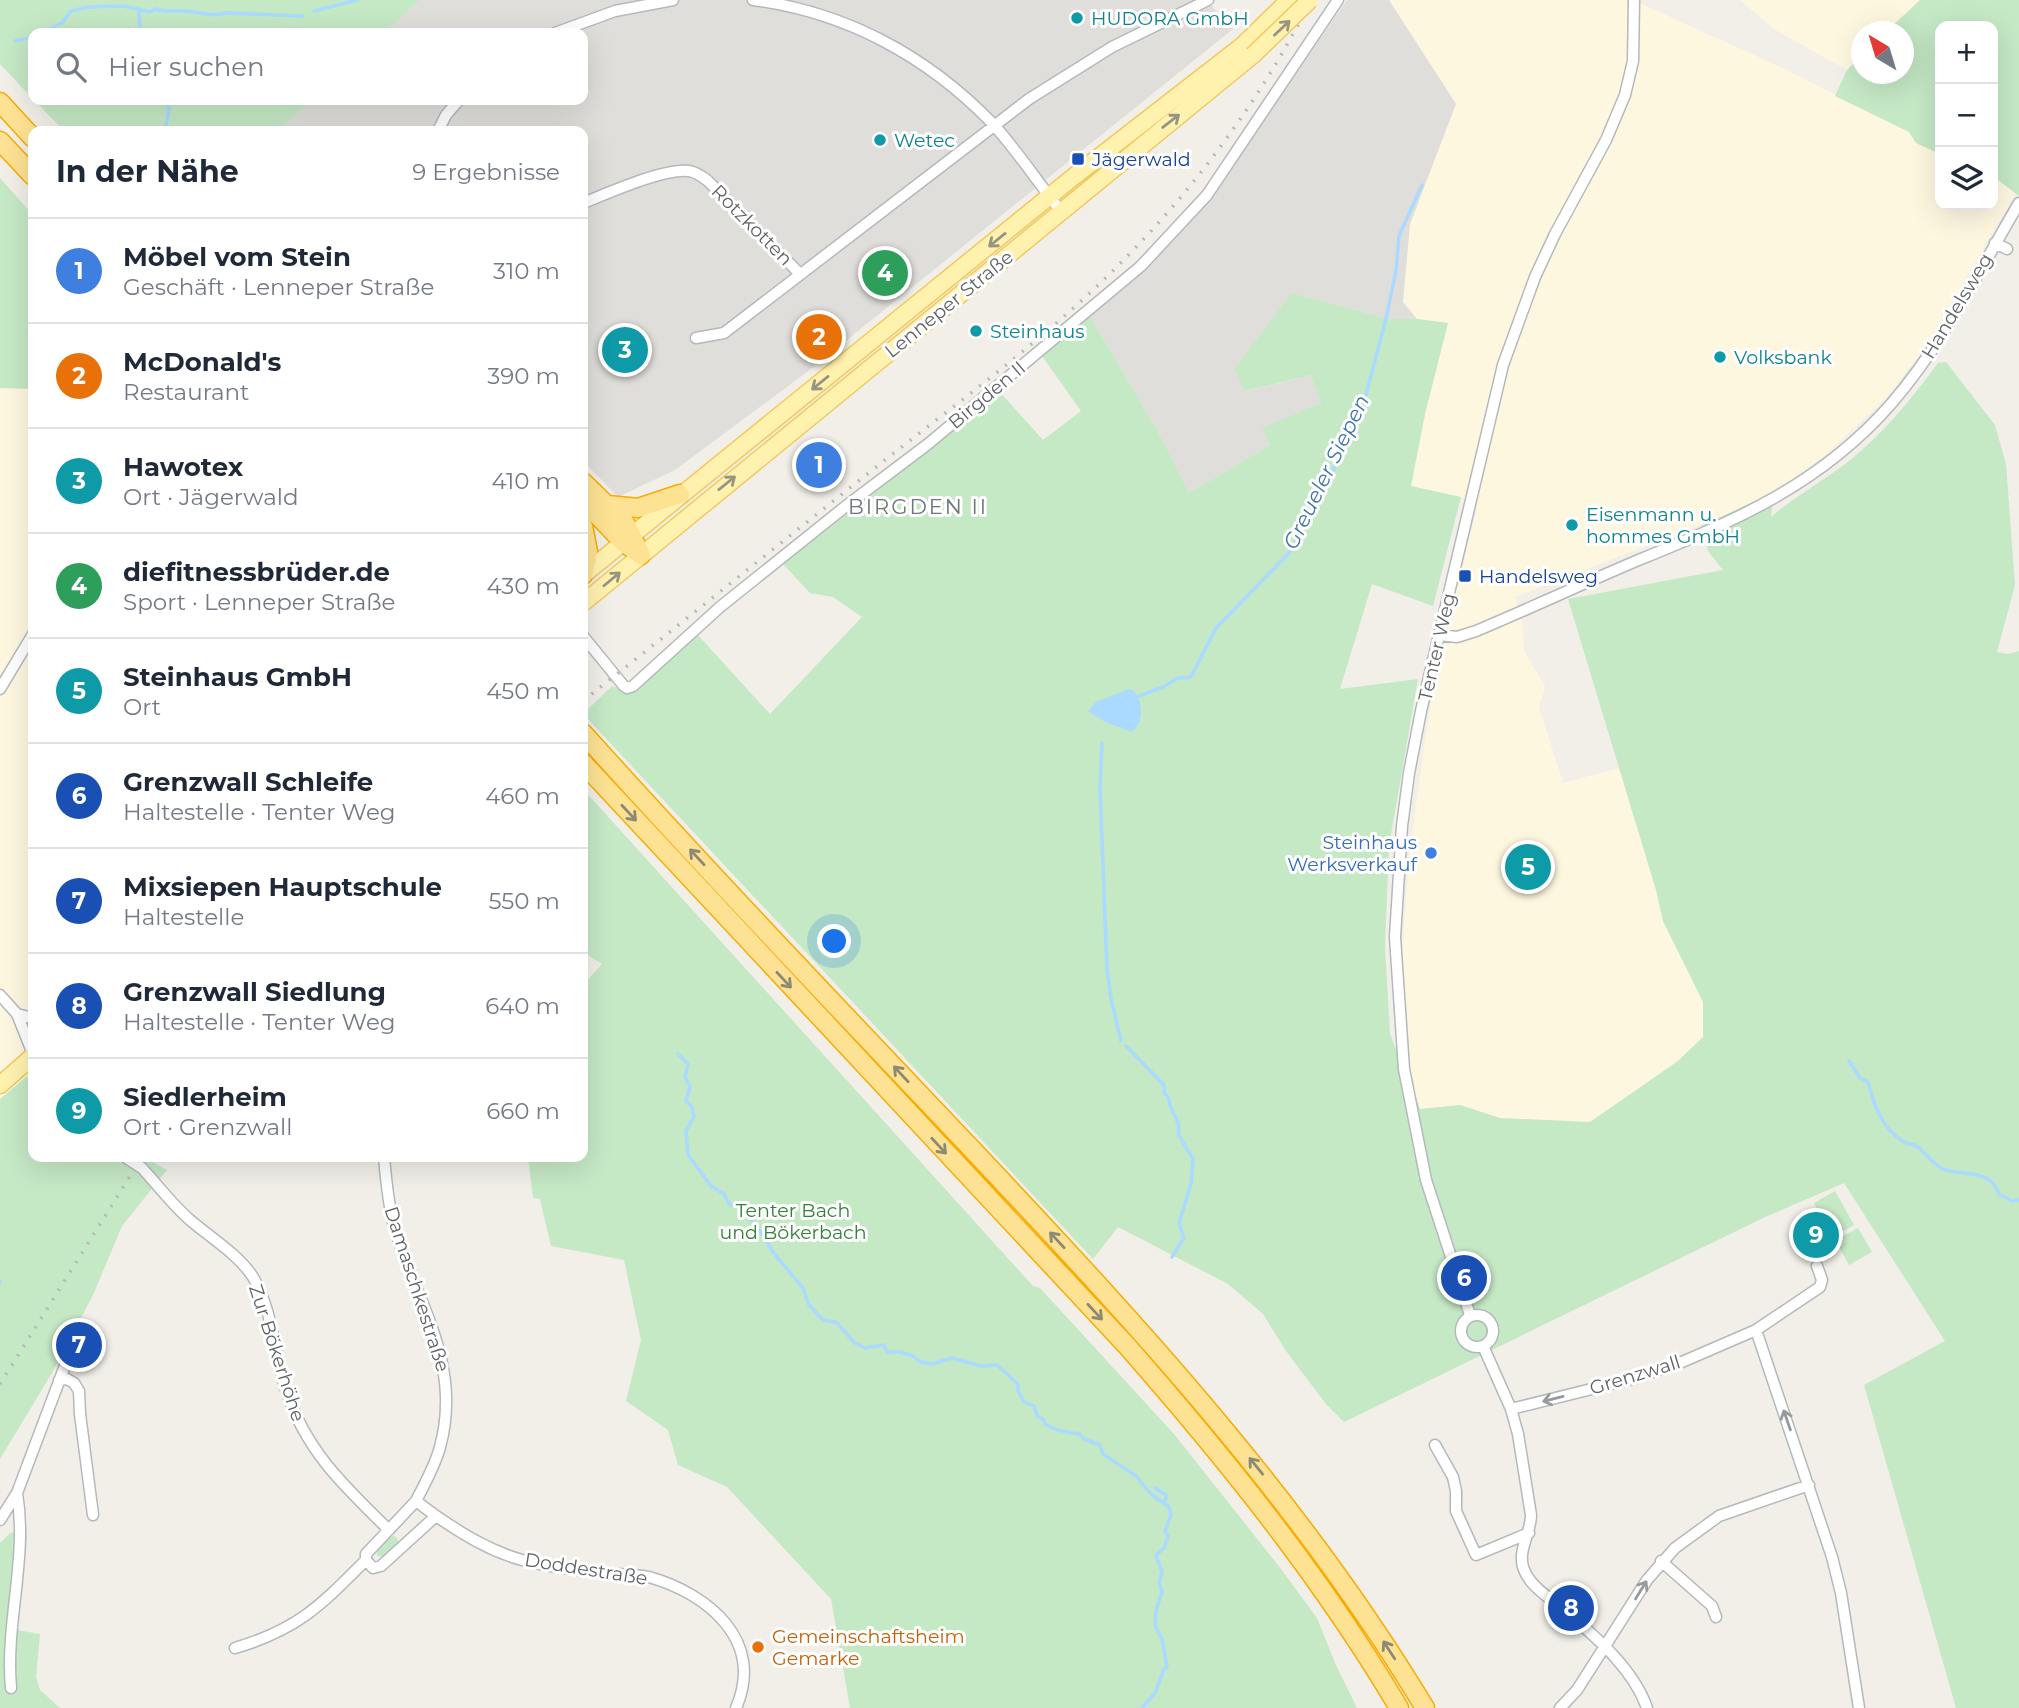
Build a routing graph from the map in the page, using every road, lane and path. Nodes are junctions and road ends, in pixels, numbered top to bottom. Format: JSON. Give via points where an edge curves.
{"nodes":[{"id":1,"x":673,"y":0,"type":"edge"},
{"id":2,"x":753,"y":0,"type":"edge"},
{"id":3,"x":1209,"y":0,"type":"edge"},
{"id":4,"x":1289,"y":0,"type":"edge"},
{"id":5,"x":1310,"y":0,"type":"edge"},
{"id":6,"x":1338,"y":0,"type":"edge"},
{"id":7,"x":1634,"y":0,"type":"edge"},
{"id":8,"x":568,"y":28,"type":"edge"},
{"id":9,"x":1248,"y":50,"type":"junction"},
{"id":10,"x":0,"y":102,"type":"edge"},
{"id":11,"x":455,"y":105,"type":"edge"},
{"id":12,"x":994,"y":125,"type":"junction"},
{"id":13,"x":440,"y":126,"type":"edge"},
{"id":14,"x":28,"y":133,"type":"edge"},
{"id":15,"x":0,"y":141,"type":"edge"},
{"id":16,"x":28,"y":171,"type":"edge"},
{"id":17,"x":1050,"y":197,"type":"junction"},
{"id":18,"x":588,"y":201,"type":"edge"},
{"id":19,"x":2019,"y":203,"type":"edge"},
{"id":20,"x":1062,"y":212,"type":"junction"},
{"id":21,"x":1995,"y":243,"type":"junction"},
{"id":22,"x":2007,"y":249,"type":"dead end"},
{"id":23,"x":800,"y":274,"type":"junction"},
{"id":24,"x":696,"y":338,"type":"dead end"},
{"id":25,"x":588,"y":487,"type":"edge"},
{"id":26,"x":680,"y":494,"type":"junction"},
{"id":27,"x":588,"y":504,"type":"edge"},
{"id":28,"x":608,"y":505,"type":"junction"},
{"id":29,"x":627,"y":538,"type":"junction"},
{"id":30,"x":640,"y":555,"type":"junction"},
{"id":31,"x":588,"y":571,"type":"edge"},
{"id":32,"x":588,"y":599,"type":"edge"},
{"id":33,"x":1440,"y":635,"type":"junction"},
{"id":34,"x":588,"y":642,"type":"edge"},
{"id":35,"x":28,"y":643,"type":"edge"},
{"id":36,"x":0,"y":689,"type":"edge"},
{"id":37,"x":588,"y":738,"type":"edge"},
{"id":38,"x":588,"y":768,"type":"edge"},
{"id":39,"x":0,"y":995,"type":"edge"},
{"id":40,"x":17,"y":1014,"type":"junction"},
{"id":41,"x":28,"y":1017,"type":"edge"},
{"id":42,"x":28,"y":1042,"type":"edge"},
{"id":43,"x":28,"y":1059,"type":"edge"},
{"id":44,"x":0,"y":1084,"type":"edge"},
{"id":45,"x":133,"y":1162,"type":"edge"},
{"id":46,"x":384,"y":1162,"type":"edge"},
{"id":47,"x":1816,"y":1266,"type":"dead end"},
{"id":48,"x":1470,"y":1315,"type":"junction"},
{"id":49,"x":1756,"y":1330,"type":"junction"},
{"id":50,"x":75,"y":1339,"type":"dead end"},
{"id":51,"x":1483,"y":1346,"type":"junction"},
{"id":52,"x":59,"y":1380,"type":"junction"},
{"id":53,"x":1511,"y":1409,"type":"junction"},
{"id":54,"x":1434,"y":1444,"type":"dead end"},
{"id":55,"x":1809,"y":1485,"type":"junction"},
{"id":56,"x":18,"y":1493,"type":"junction"},
{"id":57,"x":416,"y":1501,"type":"junction"},
{"id":58,"x":93,"y":1515,"type":"dead end"},
{"id":59,"x":436,"y":1517,"type":"junction"},
{"id":60,"x":0,"y":1520,"type":"edge"},
{"id":61,"x":389,"y":1530,"type":"junction"},
{"id":62,"x":1529,"y":1533,"type":"junction"},
{"id":63,"x":366,"y":1560,"type":"junction"},
{"id":64,"x":1661,"y":1561,"type":"junction"},
{"id":65,"x":1716,"y":1617,"type":"dead end"},
{"id":66,"x":1604,"y":1647,"type":"junction"},
{"id":67,"x":235,"y":1648,"type":"dead end"},
{"id":68,"x":11,"y":1688,"type":"dead end"},
{"id":69,"x":736,"y":1708,"type":"edge"},
{"id":70,"x":1399,"y":1708,"type":"edge"},
{"id":71,"x":1425,"y":1708,"type":"edge"},
{"id":72,"x":1560,"y":1708,"type":"edge"},
{"id":73,"x":1647,"y":1708,"type":"edge"},
{"id":74,"x":1858,"y":1708,"type":"edge"}],
"edges":[{"from":1,"to":8,"type":"street","via":[[615,10]]},
{"from":2,"to":12,"type":"street","via":[[821,15],[886,41],[953,86]]},
{"from":3,"to":12,"type":"street","via":[[1112,47]]},
{"from":4,"to":9,"type":"main road","name":"Lenneper Straße"},
{"from":9,"to":5,"type":"main road","name":"Lenneper Straße","one_way":true,"bridge":true},
{"from":6,"to":34,"type":"street","name":"Birgden II","via":[[1201,203],[1092,309],[720,607],[634,686],[623,685]]},
{"from":7,"to":33,"type":"street","name":"Tenter Weg","via":[[1633,61],[1625,95],[1555,234],[1513,334]]},
{"from":9,"to":17,"type":"main road","name":"Lenneper Straße"},
{"from":20,"to":9,"type":"main road","name":"Lenneper Straße","one_way":true},
{"from":10,"to":14,"type":"highway"},
{"from":11,"to":13,"type":"street"},
{"from":12,"to":17,"type":"street"},
{"from":12,"to":23,"type":"street"},
{"from":15,"to":16,"type":"highway"},
{"from":17,"to":20,"type":"street"},
{"from":17,"to":26,"type":"main road","name":"Lenneper Straße","one_way":true},
{"from":18,"to":23,"type":"street","name":"Rotzkotten","via":[[659,176],[696,173]]},
{"from":19,"to":21,"type":"street"},
{"from":30,"to":20,"type":"main road","name":"Lenneper Straße","one_way":true},
{"from":21,"to":22,"type":"street","name":"Handelsweg"},
{"from":21,"to":33,"type":"street","name":"Handelsweg","via":[[1932,350],[1904,388],[1857,438],[1793,488],[1704,534],[1476,631],[1457,637]]},
{"from":23,"to":24,"type":"street","via":[[724,333]]},
{"from":25,"to":28,"type":"highway"},
{"from":26,"to":28,"type":"highway","via":[[638,508]]},
{"from":26,"to":29,"type":"main road","name":"Lenneper Straße"},
{"from":27,"to":29,"type":"highway"},
{"from":28,"to":29,"type":"highway"},
{"from":29,"to":30,"type":"highway"},
{"from":29,"to":31,"type":"main road","name":"Lenneper Straße"},
{"from":32,"to":30,"type":"main road","name":"Lenneper Straße","one_way":true},
{"from":33,"to":48,"type":"street","name":"Tenter Weg","via":[[1405,806],[1396,962],[1402,1048],[1419,1152]]},
{"from":35,"to":36,"type":"street"},
{"from":71,"to":37,"type":"highway","one_way":true,"via":[[1309,1535],[1212,1411]]},
{"from":38,"to":70,"type":"highway","one_way":true,"via":[[1198,1427],[1295,1551]]},
{"from":39,"to":40,"type":"street"},
{"from":40,"to":41,"type":"street"},
{"from":40,"to":42,"type":"street"},
{"from":43,"to":44,"type":"main road"},
{"from":45,"to":61,"type":"street","name":"Zur Bökerhöhe","bridge":true,"via":[[250,1274],[265,1304],[286,1390],[308,1439],[335,1476]]},
{"from":46,"to":57,"type":"street","name":"Damaschkestraße","via":[[395,1226],[435,1332],[446,1378],[440,1447]]},
{"from":47,"to":49,"type":"street","name":"Grenzwall","via":[[1822,1281],[1818,1289]]},
{"from":48,"to":51,"type":"street","via":[[1462,1323],[1462,1339]]},
{"from":48,"to":51,"type":"street","via":[[1482,1315],[1491,1322],[1493,1333]]},
{"from":49,"to":53,"type":"street","name":"Grenzwall","one_way":true,"via":[[1654,1372]]},
{"from":55,"to":49,"type":"street","one_way":true},
{"from":50,"to":52,"type":"street"},
{"from":51,"to":53,"type":"street"},
{"from":52,"to":56,"type":"street"},
{"from":52,"to":58,"type":"street","via":[[67,1379],[79,1391]]},
{"from":53,"to":62,"type":"street","via":[[1529,1493]]},
{"from":54,"to":62,"type":"street","via":[[1452,1477],[1456,1511],[1476,1555]]},
{"from":55,"to":64,"type":"street","via":[[1719,1516]]},
{"from":55,"to":74,"type":"street","via":[[1840,1593]]},
{"from":56,"to":60,"type":"street"},
{"from":56,"to":68,"type":"street","via":[[22,1530],[9,1652]]},
{"from":57,"to":59,"type":"street","name":"Doddestraße"},
{"from":57,"to":61,"type":"street","name":"Damaschkestraße"},
{"from":59,"to":63,"type":"street","via":[[379,1568]]},
{"from":59,"to":69,"type":"street","name":"Doddestraße","via":[[480,1544],[523,1560],[646,1577],[704,1604],[727,1624],[742,1652],[744,1684]]},
{"from":61,"to":63,"type":"street","name":"Damaschkestraße"},
{"from":62,"to":66,"type":"street","via":[[1522,1557],[1528,1579]]},
{"from":63,"to":67,"type":"street","via":[[306,1617],[260,1641]]},
{"from":64,"to":65,"type":"street","via":[[1712,1606]]},
{"from":66,"to":64,"type":"street","one_way":true},
{"from":66,"to":72,"type":"street"},
{"from":66,"to":73,"type":"street","via":[[1633,1681]]}]}
